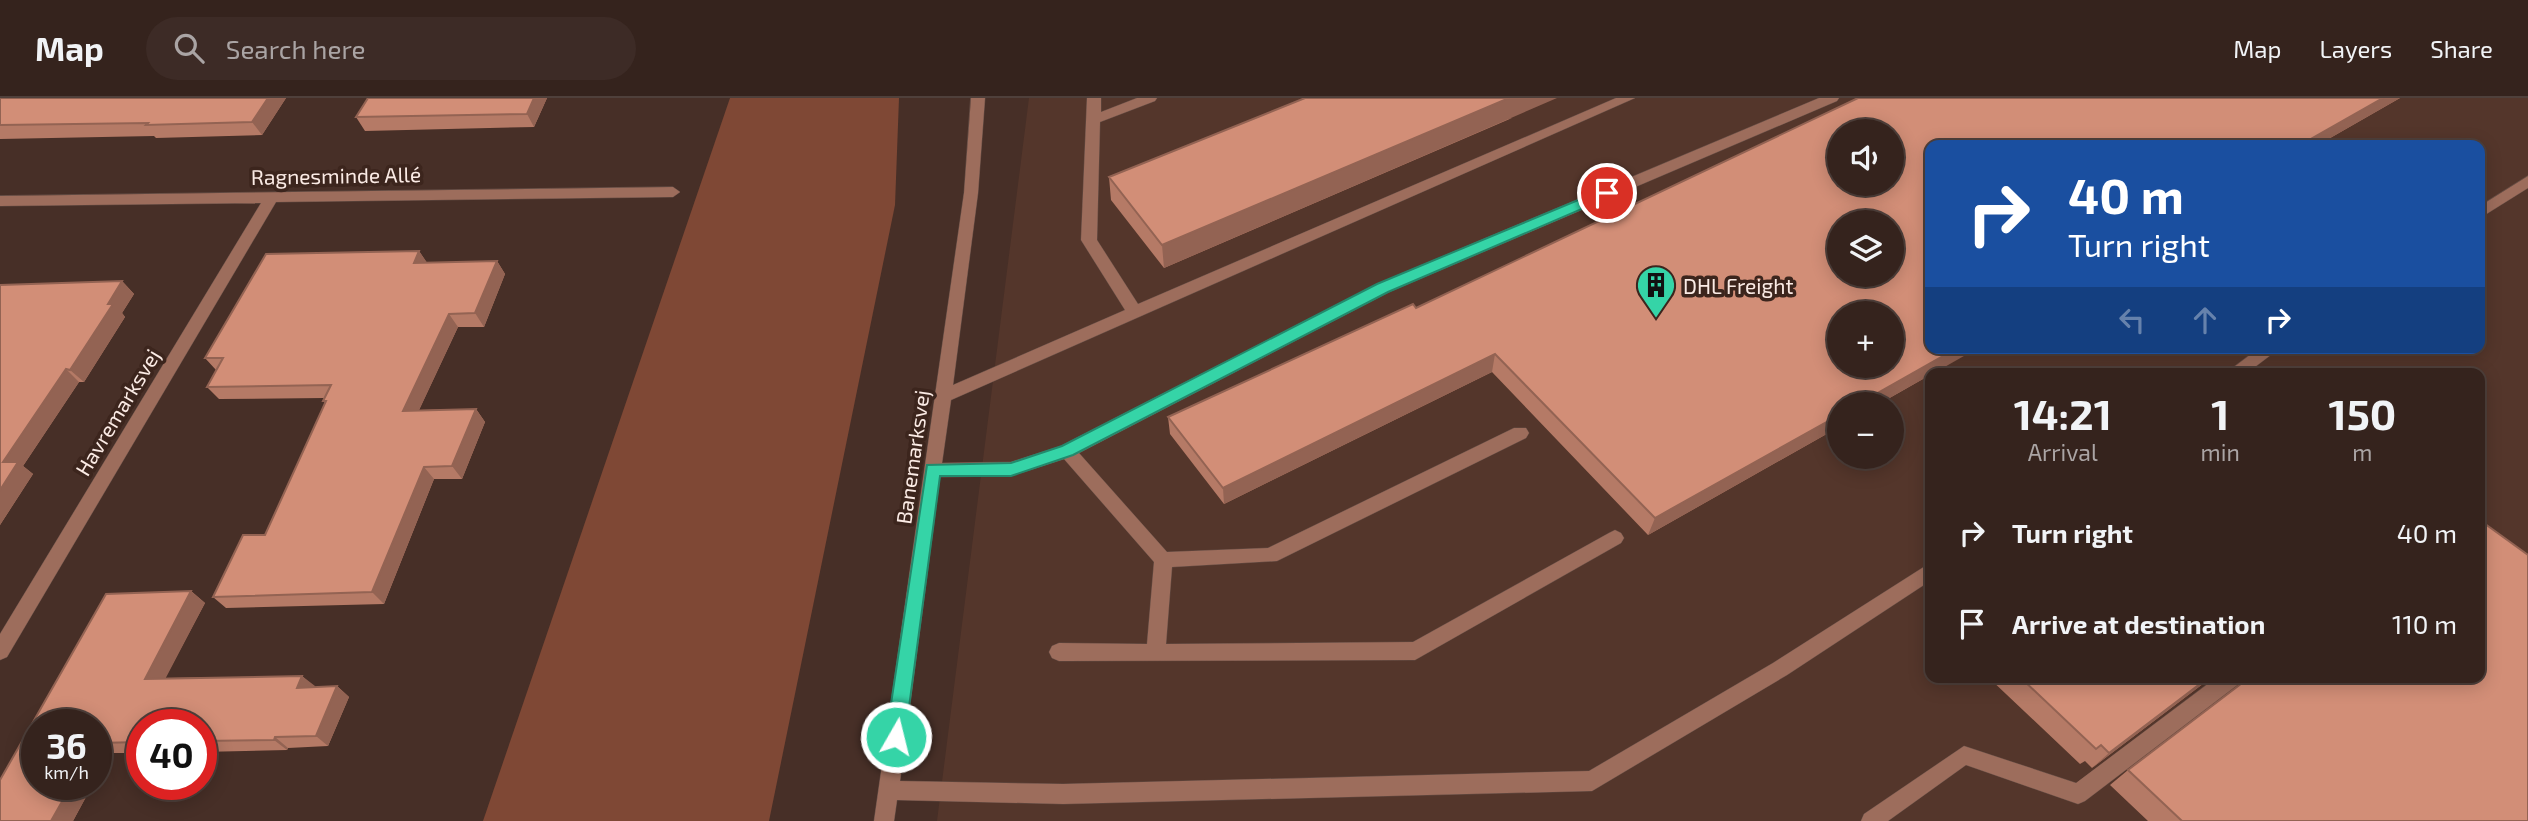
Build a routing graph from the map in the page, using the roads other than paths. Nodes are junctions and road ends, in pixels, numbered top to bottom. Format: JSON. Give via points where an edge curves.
{"nodes":[{"id":1,"x":978,"y":98,"type":"edge"},
{"id":2,"x":1094,"y":98,"type":"edge"},
{"id":3,"x":1150,"y":98,"type":"edge"},
{"id":4,"x":1628,"y":98,"type":"edge"},
{"id":5,"x":1832,"y":98,"type":"edge"},
{"id":6,"x":1093,"y":120,"type":"junction"},
{"id":7,"x":2528,"y":181,"type":"edge"},
{"id":8,"x":673,"y":192,"type":"dead end"},
{"id":9,"x":272,"y":197,"type":"junction"},
{"id":10,"x":0,"y":201,"type":"edge"},
{"id":11,"x":2485,"y":210,"type":"edge"},
{"id":12,"x":1135,"y":313,"type":"junction"},
{"id":13,"x":2263,"y":354,"type":"edge"},
{"id":14,"x":2242,"y":368,"type":"edge"},
{"id":15,"x":943,"y":396,"type":"junction"},
{"id":16,"x":1520,"y":433,"type":"dead end"},
{"id":17,"x":1067,"y":451,"type":"junction"},
{"id":18,"x":933,"y":470,"type":"junction"},
{"id":19,"x":1615,"y":538,"type":"dead end"},
{"id":20,"x":1163,"y":560,"type":"junction"},
{"id":21,"x":1925,"y":574,"type":"edge"},
{"id":22,"x":0,"y":651,"type":"edge"},
{"id":23,"x":1059,"y":652,"type":"dead end"},
{"id":24,"x":1156,"y":653,"type":"junction"},
{"id":25,"x":2225,"y":683,"type":"edge"},
{"id":26,"x":888,"y":790,"type":"junction"},
{"id":27,"x":884,"y":821,"type":"edge"},
{"id":28,"x":1871,"y":821,"type":"edge"}],
"edges":[{"from":1,"to":15,"type":"street","name":"Banemarksvej","via":[[971,193]]},
{"from":2,"to":6,"type":"street"},
{"from":3,"to":6,"type":"street"},
{"from":4,"to":12,"type":"street"},
{"from":5,"to":17,"type":"street","via":[[1382,288]]},
{"from":6,"to":12,"type":"street","via":[[1089,240]]},
{"from":7,"to":11,"type":"street"},
{"from":8,"to":9,"type":"street","name":"Ragnesminde Allé"},
{"from":9,"to":10,"type":"street","name":"Ragnesminde Allé"},
{"from":9,"to":22,"type":"street","name":"Havremarksvej"},
{"from":12,"to":15,"type":"street"},
{"from":13,"to":14,"type":"street"},
{"from":15,"to":18,"type":"street","name":"Banemarksvej"},
{"from":16,"to":20,"type":"street","via":[[1270,556]]},
{"from":17,"to":18,"type":"street","via":[[1011,469]]},
{"from":17,"to":20,"type":"street"},
{"from":18,"to":26,"type":"street","name":"Banemarksvej"},
{"from":19,"to":24,"type":"street","via":[[1415,651]]},
{"from":20,"to":24,"type":"street"},
{"from":21,"to":26,"type":"street","via":[[1780,669],[1592,781],[1063,794]]},
{"from":23,"to":24,"type":"street"},
{"from":25,"to":28,"type":"street","via":[[2078,794],[1964,755]]},
{"from":26,"to":27,"type":"street","name":"Banemarksvej"}]}
